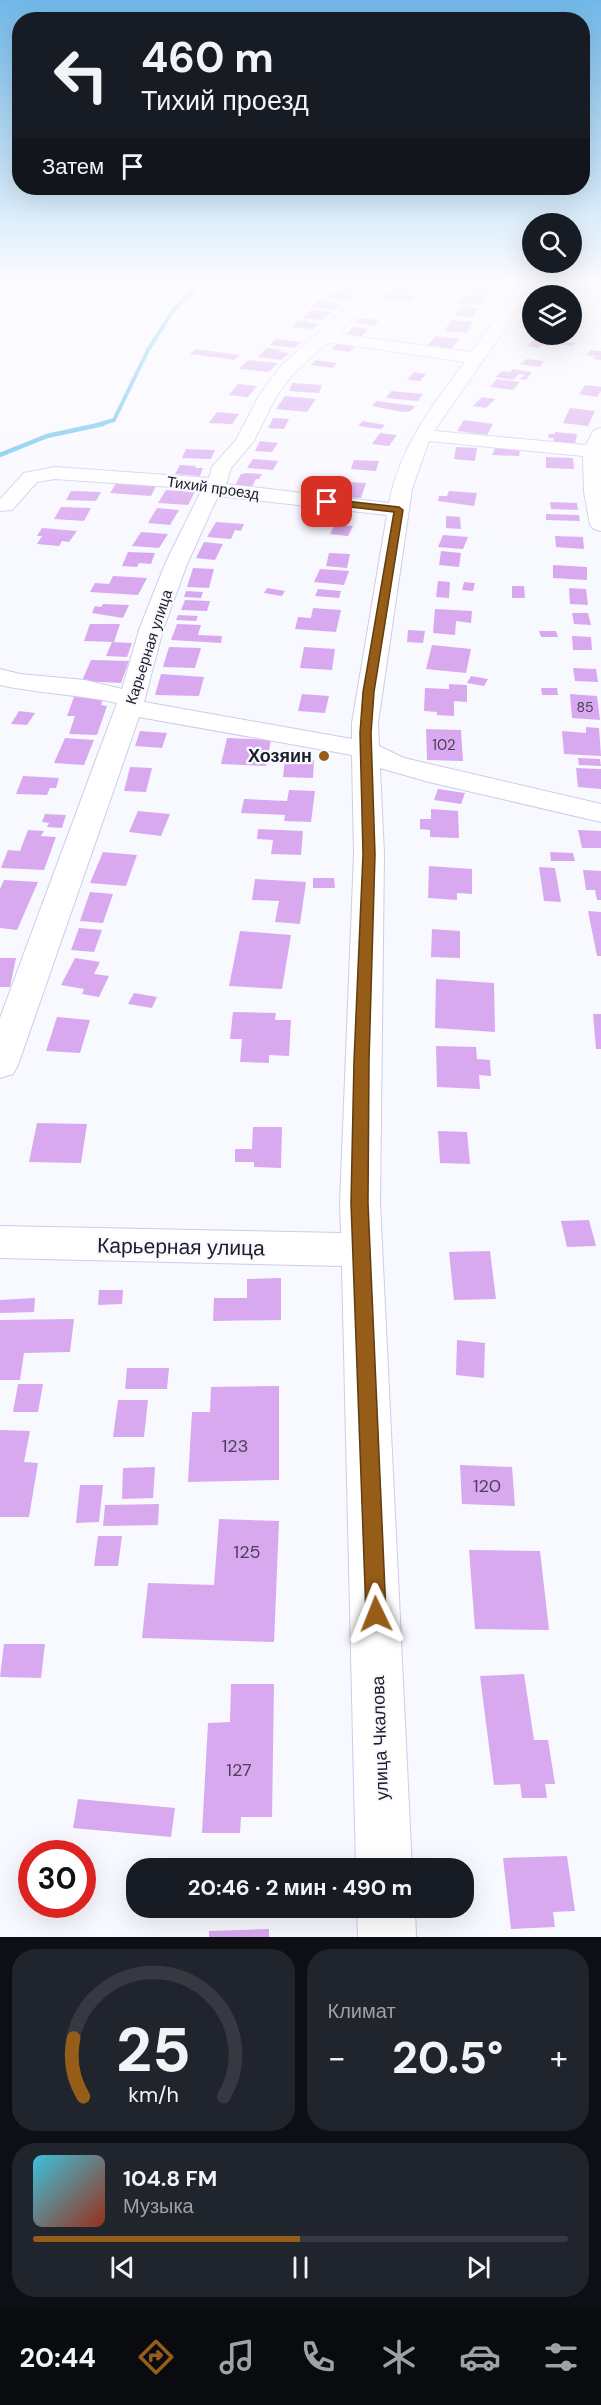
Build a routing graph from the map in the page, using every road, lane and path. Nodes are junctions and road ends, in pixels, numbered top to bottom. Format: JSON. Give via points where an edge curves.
{"nodes":[{"id":1,"x":286,"y":371,"type":"edge"},
{"id":2,"x":466,"y":371,"type":"edge"},
{"id":3,"x":422,"y":435,"type":"junction"},
{"id":4,"x":597,"y":443,"type":"edge"},
{"id":5,"x":214,"y":487,"type":"junction"},
{"id":6,"x":5,"y":506,"type":"dead end"},
{"id":7,"x":399,"y":510,"type":"junction"},
{"id":8,"x":601,"y":525,"type":"edge"},
{"id":9,"x":0,"y":677,"type":"edge"},
{"id":10,"x":131,"y":703,"type":"junction"},
{"id":11,"x":365,"y":749,"type":"junction"},
{"id":12,"x":601,"y":813,"type":"edge"},
{"id":13,"x":0,"y":1065,"type":"edge"},
{"id":14,"x":0,"y":1242,"type":"edge"},
{"id":15,"x":362,"y":1250,"type":"junction"},
{"id":16,"x":384,"y":1858,"type":"edge"},
{"id":17,"x":386,"y":1918,"type":"edge"},
{"id":18,"x":387,"y":1937,"type":"edge"}],
"edges":[{"from":1,"to":5,"type":"street","name":"Карьерная улица","via":[[269,394],[244,442],[222,467]]},
{"from":2,"to":3,"type":"street","name":"улица Чкалова"},
{"from":3,"to":4,"type":"street"},
{"from":3,"to":7,"type":"street","name":"улица Чкалова","via":[[408,470]]},
{"from":4,"to":8,"type":"street","via":[[594,492]]},
{"from":5,"to":6,"type":"street","name":"Тихий проезд","via":[[205,483],[42,473],[31,477]]},
{"from":5,"to":7,"type":"street","name":"Тихий проезд"},
{"from":5,"to":10,"type":"street","name":"Карьерная улица","via":[[176,564],[151,630]]},
{"from":7,"to":11,"type":"street","name":"улица Чкалова","via":[[369,692]]},
{"from":9,"to":10,"type":"street","via":[[85,687]]},
{"from":10,"to":11,"type":"street"},
{"from":10,"to":13,"type":"street","name":"Карьерная улица"},
{"from":11,"to":12,"type":"street","via":[[394,764],[429,774]]},
{"from":11,"to":15,"type":"street","name":"улица Чкалова","via":[[369,854],[362,1061]]},
{"from":14,"to":15,"type":"street","name":"Карьерная улица"},
{"from":15,"to":16,"type":"street","name":"улица Чкалова"},
{"from":17,"to":18,"type":"street"}]}
